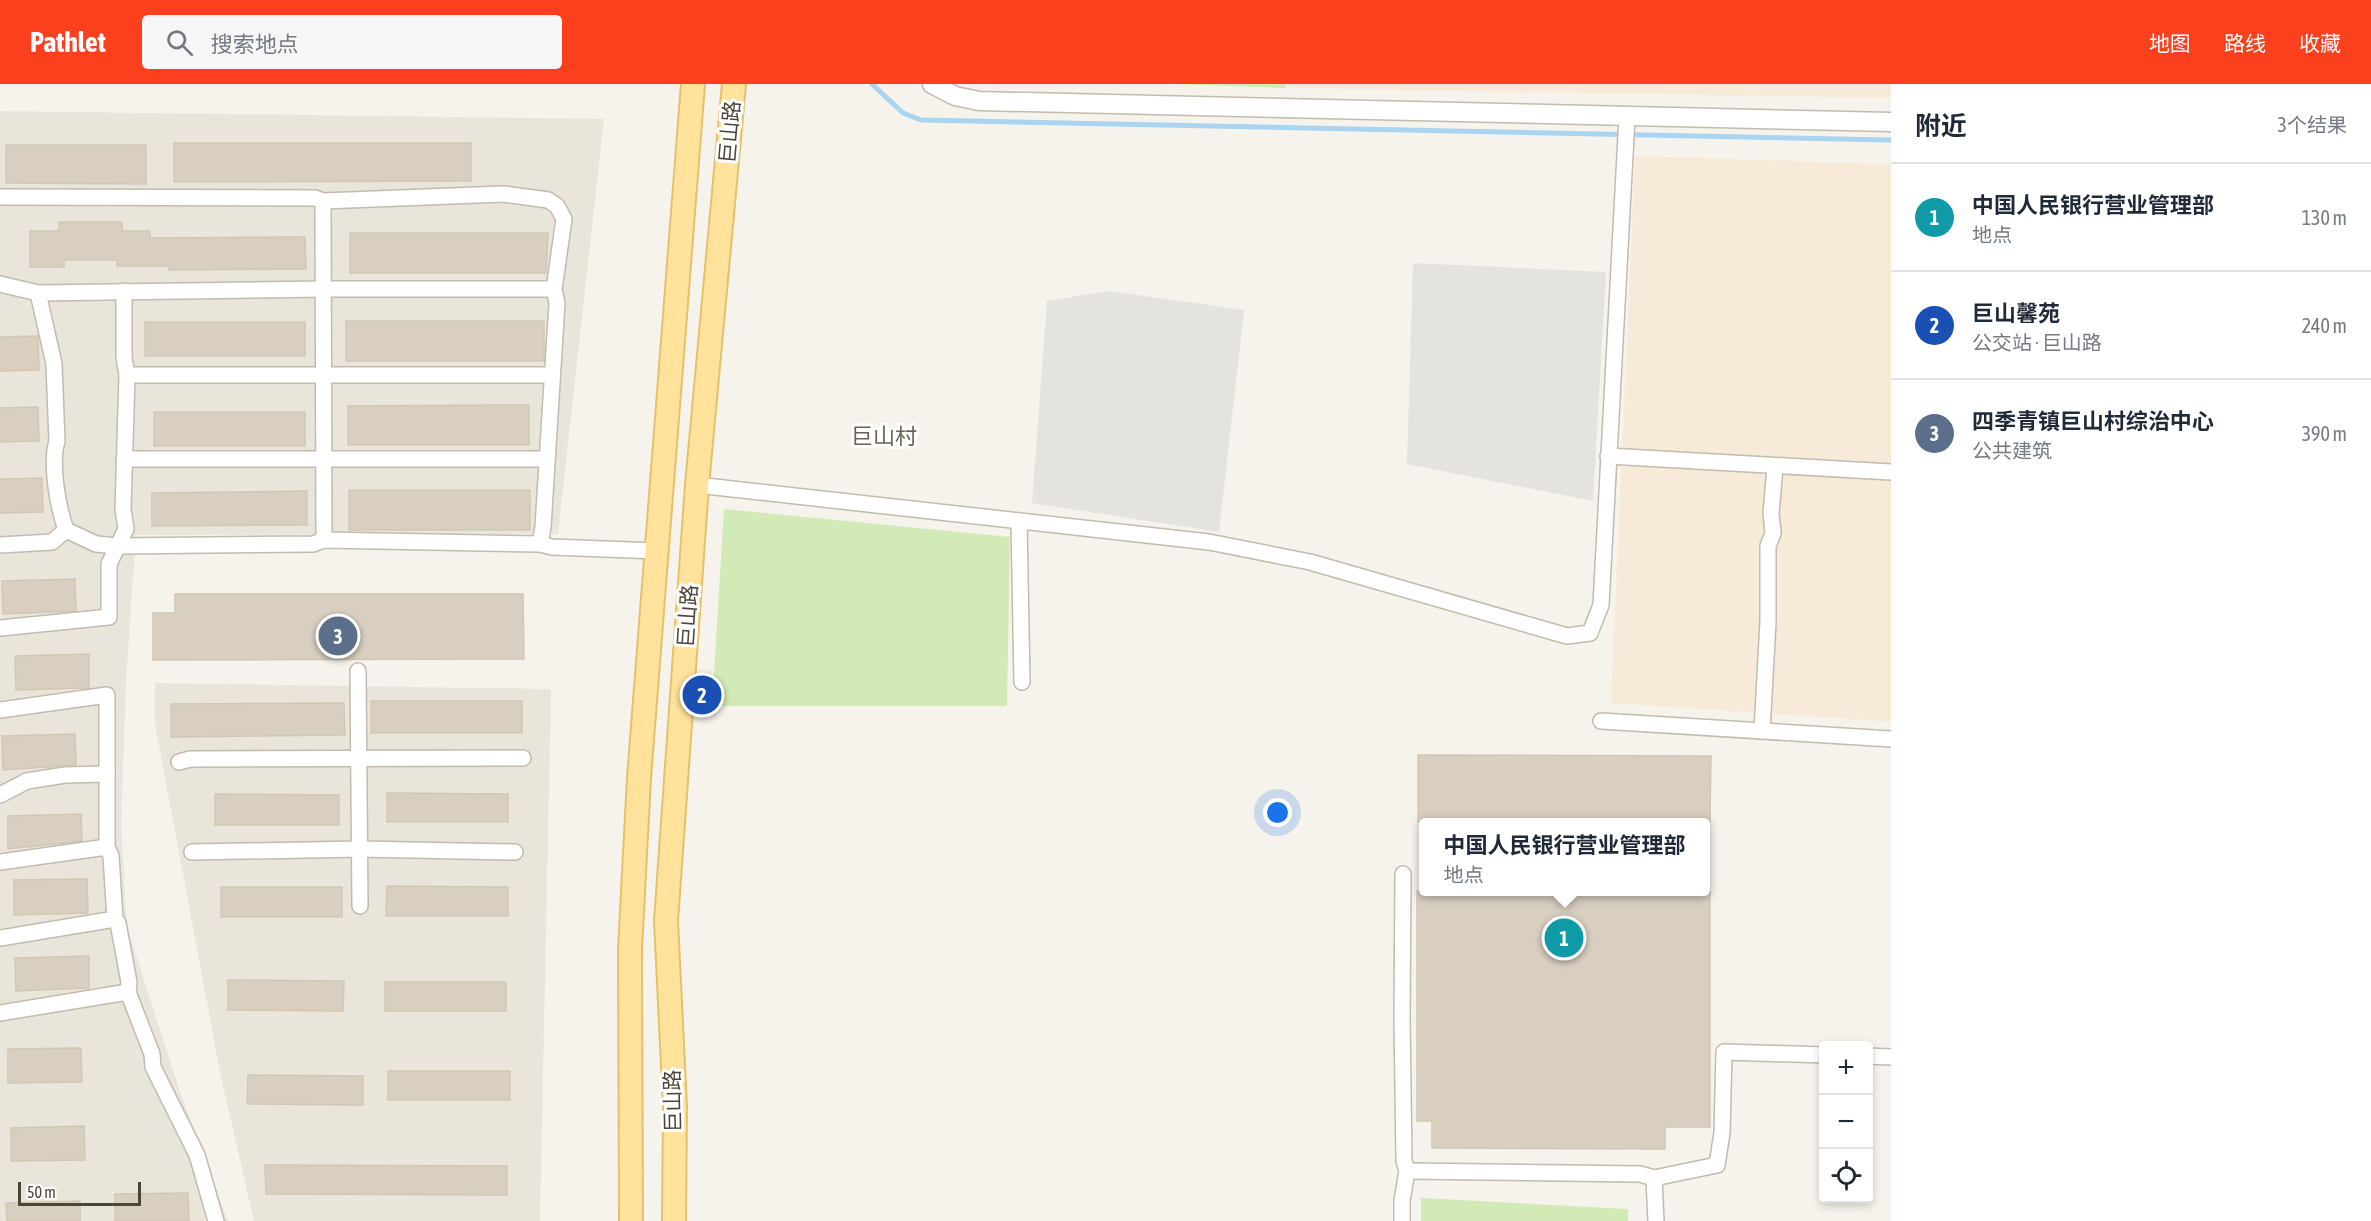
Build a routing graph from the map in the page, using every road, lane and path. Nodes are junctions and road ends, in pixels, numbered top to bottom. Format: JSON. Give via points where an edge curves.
{"nodes":[{"id":1,"x":693,"y":84,"type":"edge"},
{"id":2,"x":734,"y":84,"type":"edge"},
{"id":3,"x":932,"y":84,"type":"edge"},
{"id":4,"x":1627,"y":117,"type":"junction"},
{"id":5,"x":1891,"y":122,"type":"edge"},
{"id":6,"x":0,"y":197,"type":"edge"},
{"id":7,"x":323,"y":201,"type":"junction"},
{"id":8,"x":0,"y":284,"type":"edge"},
{"id":9,"x":324,"y":289,"type":"junction"},
{"id":10,"x":554,"y":289,"type":"junction"},
{"id":11,"x":124,"y":291,"type":"junction"},
{"id":12,"x":38,"y":293,"type":"junction"},
{"id":13,"x":127,"y":375,"type":"junction"},
{"id":14,"x":323,"y":375,"type":"junction"},
{"id":15,"x":552,"y":375,"type":"junction"},
{"id":16,"x":1608,"y":456,"type":"junction"},
{"id":17,"x":124,"y":459,"type":"junction"},
{"id":18,"x":324,"y":459,"type":"junction"},
{"id":19,"x":547,"y":459,"type":"junction"},
{"id":20,"x":1775,"y":467,"type":"junction"},
{"id":21,"x":1891,"y":472,"type":"edge"},
{"id":22,"x":697,"y":485,"type":"junction"},
{"id":23,"x":1019,"y":521,"type":"junction"},
{"id":24,"x":66,"y":530,"type":"junction"},
{"id":25,"x":324,"y":540,"type":"junction"},
{"id":26,"x":540,"y":544,"type":"junction"},
{"id":27,"x":0,"y":545,"type":"edge"},
{"id":28,"x":117,"y":546,"type":"junction"},
{"id":29,"x":657,"y":550,"type":"junction"},
{"id":30,"x":0,"y":628,"type":"edge"},
{"id":31,"x":358,"y":671,"type":"dead end"},
{"id":32,"x":1022,"y":682,"type":"dead end"},
{"id":33,"x":0,"y":710,"type":"edge"},
{"id":34,"x":1601,"y":721,"type":"dead end"},
{"id":35,"x":1762,"y":731,"type":"junction"},
{"id":36,"x":1891,"y":739,"type":"edge"},
{"id":37,"x":359,"y":758,"type":"junction"},
{"id":38,"x":523,"y":758,"type":"dead end"},
{"id":39,"x":179,"y":762,"type":"dead end"},
{"id":40,"x":107,"y":774,"type":"junction"},
{"id":41,"x":0,"y":795,"type":"edge"},
{"id":42,"x":107,"y":847,"type":"junction"},
{"id":43,"x":360,"y":849,"type":"junction"},
{"id":44,"x":192,"y":852,"type":"dead end"},
{"id":45,"x":515,"y":852,"type":"dead end"},
{"id":46,"x":0,"y":862,"type":"edge"},
{"id":47,"x":1403,"y":874,"type":"dead end"},
{"id":48,"x":360,"y":906,"type":"dead end"},
{"id":49,"x":115,"y":919,"type":"junction"},
{"id":50,"x":0,"y":938,"type":"edge"},
{"id":51,"x":128,"y":992,"type":"junction"},
{"id":52,"x":0,"y":1013,"type":"edge"},
{"id":53,"x":1819,"y":1054,"type":"edge"},
{"id":54,"x":1873,"y":1056,"type":"edge"},
{"id":55,"x":1891,"y":1057,"type":"edge"},
{"id":56,"x":1407,"y":1172,"type":"junction"},
{"id":57,"x":1654,"y":1178,"type":"junction"},
{"id":58,"x":216,"y":1221,"type":"edge"},
{"id":59,"x":631,"y":1221,"type":"edge"},
{"id":60,"x":674,"y":1221,"type":"edge"},
{"id":61,"x":1402,"y":1221,"type":"edge"},
{"id":62,"x":1656,"y":1221,"type":"edge"}],
"edges":[{"from":1,"to":29,"type":"main road","name":"巨山路"},
{"from":2,"to":22,"type":"main road","name":"巨山路"},
{"from":3,"to":4,"type":"street","via":[[955,96],[979,101]]},
{"from":4,"to":5,"type":"street"},
{"from":4,"to":16,"type":"street"},
{"from":6,"to":7,"type":"street"},
{"from":7,"to":9,"type":"street"},
{"from":7,"to":10,"type":"street","via":[[503,194],[548,200],[557,206],[564,219]]},
{"from":8,"to":12,"type":"street"},
{"from":9,"to":10,"type":"street"},
{"from":9,"to":11,"type":"street"},
{"from":9,"to":14,"type":"street"},
{"from":10,"to":15,"type":"street","via":[[557,303]]},
{"from":11,"to":12,"type":"street"},
{"from":11,"to":13,"type":"street"},
{"from":12,"to":24,"type":"street","via":[[54,364],[54,451],[60,511]]},
{"from":13,"to":14,"type":"street"},
{"from":13,"to":17,"type":"street"},
{"from":14,"to":15,"type":"street"},
{"from":14,"to":18,"type":"street"},
{"from":15,"to":19,"type":"street"},
{"from":16,"to":20,"type":"street"},
{"from":16,"to":23,"type":"street","via":[[1601,605],[1590,633],[1567,636],[1310,562],[1209,542]]},
{"from":17,"to":18,"type":"street"},
{"from":17,"to":28,"type":"street","via":[[126,529]]},
{"from":18,"to":19,"type":"street"},
{"from":18,"to":25,"type":"street"},
{"from":19,"to":26,"type":"street"},
{"from":20,"to":21,"type":"street"},
{"from":20,"to":35,"type":"street","via":[[1773,533],[1768,546]]},
{"from":22,"to":23,"type":"street"},
{"from":22,"to":60,"type":"main road","name":"巨山路","via":[[666,921],[675,1107]]},
{"from":23,"to":32,"type":"street"},
{"from":24,"to":27,"type":"street","via":[[52,542]]},
{"from":24,"to":28,"type":"street","via":[[96,544]]},
{"from":25,"to":26,"type":"street"},
{"from":25,"to":28,"type":"street","via":[[313,544]]},
{"from":26,"to":29,"type":"street"},
{"from":28,"to":30,"type":"street","via":[[109,564],[109,617]]},
{"from":29,"to":59,"type":"main road","name":"巨山路","via":[[630,950]]},
{"from":31,"to":37,"type":"street"},
{"from":33,"to":40,"type":"street","via":[[107,695]]},
{"from":34,"to":35,"type":"street"},
{"from":35,"to":36,"type":"street"},
{"from":37,"to":38,"type":"street"},
{"from":37,"to":39,"type":"street"},
{"from":37,"to":43,"type":"street"},
{"from":40,"to":41,"type":"street","via":[[27,781]]},
{"from":40,"to":42,"type":"street"},
{"from":42,"to":46,"type":"street"},
{"from":42,"to":49,"type":"street"},
{"from":43,"to":44,"type":"street"},
{"from":43,"to":45,"type":"street"},
{"from":43,"to":48,"type":"street"},
{"from":47,"to":56,"type":"street"},
{"from":49,"to":50,"type":"street"},
{"from":49,"to":51,"type":"street"},
{"from":51,"to":52,"type":"street"},
{"from":51,"to":58,"type":"street","via":[[152,1054],[153,1067],[197,1155]]},
{"from":53,"to":57,"type":"street","via":[[1724,1052],[1722,1133],[1717,1165]]},
{"from":54,"to":55,"type":"street"},
{"from":56,"to":57,"type":"street","via":[[1640,1174]]},
{"from":56,"to":61,"type":"street"},
{"from":57,"to":62,"type":"street"}]}
